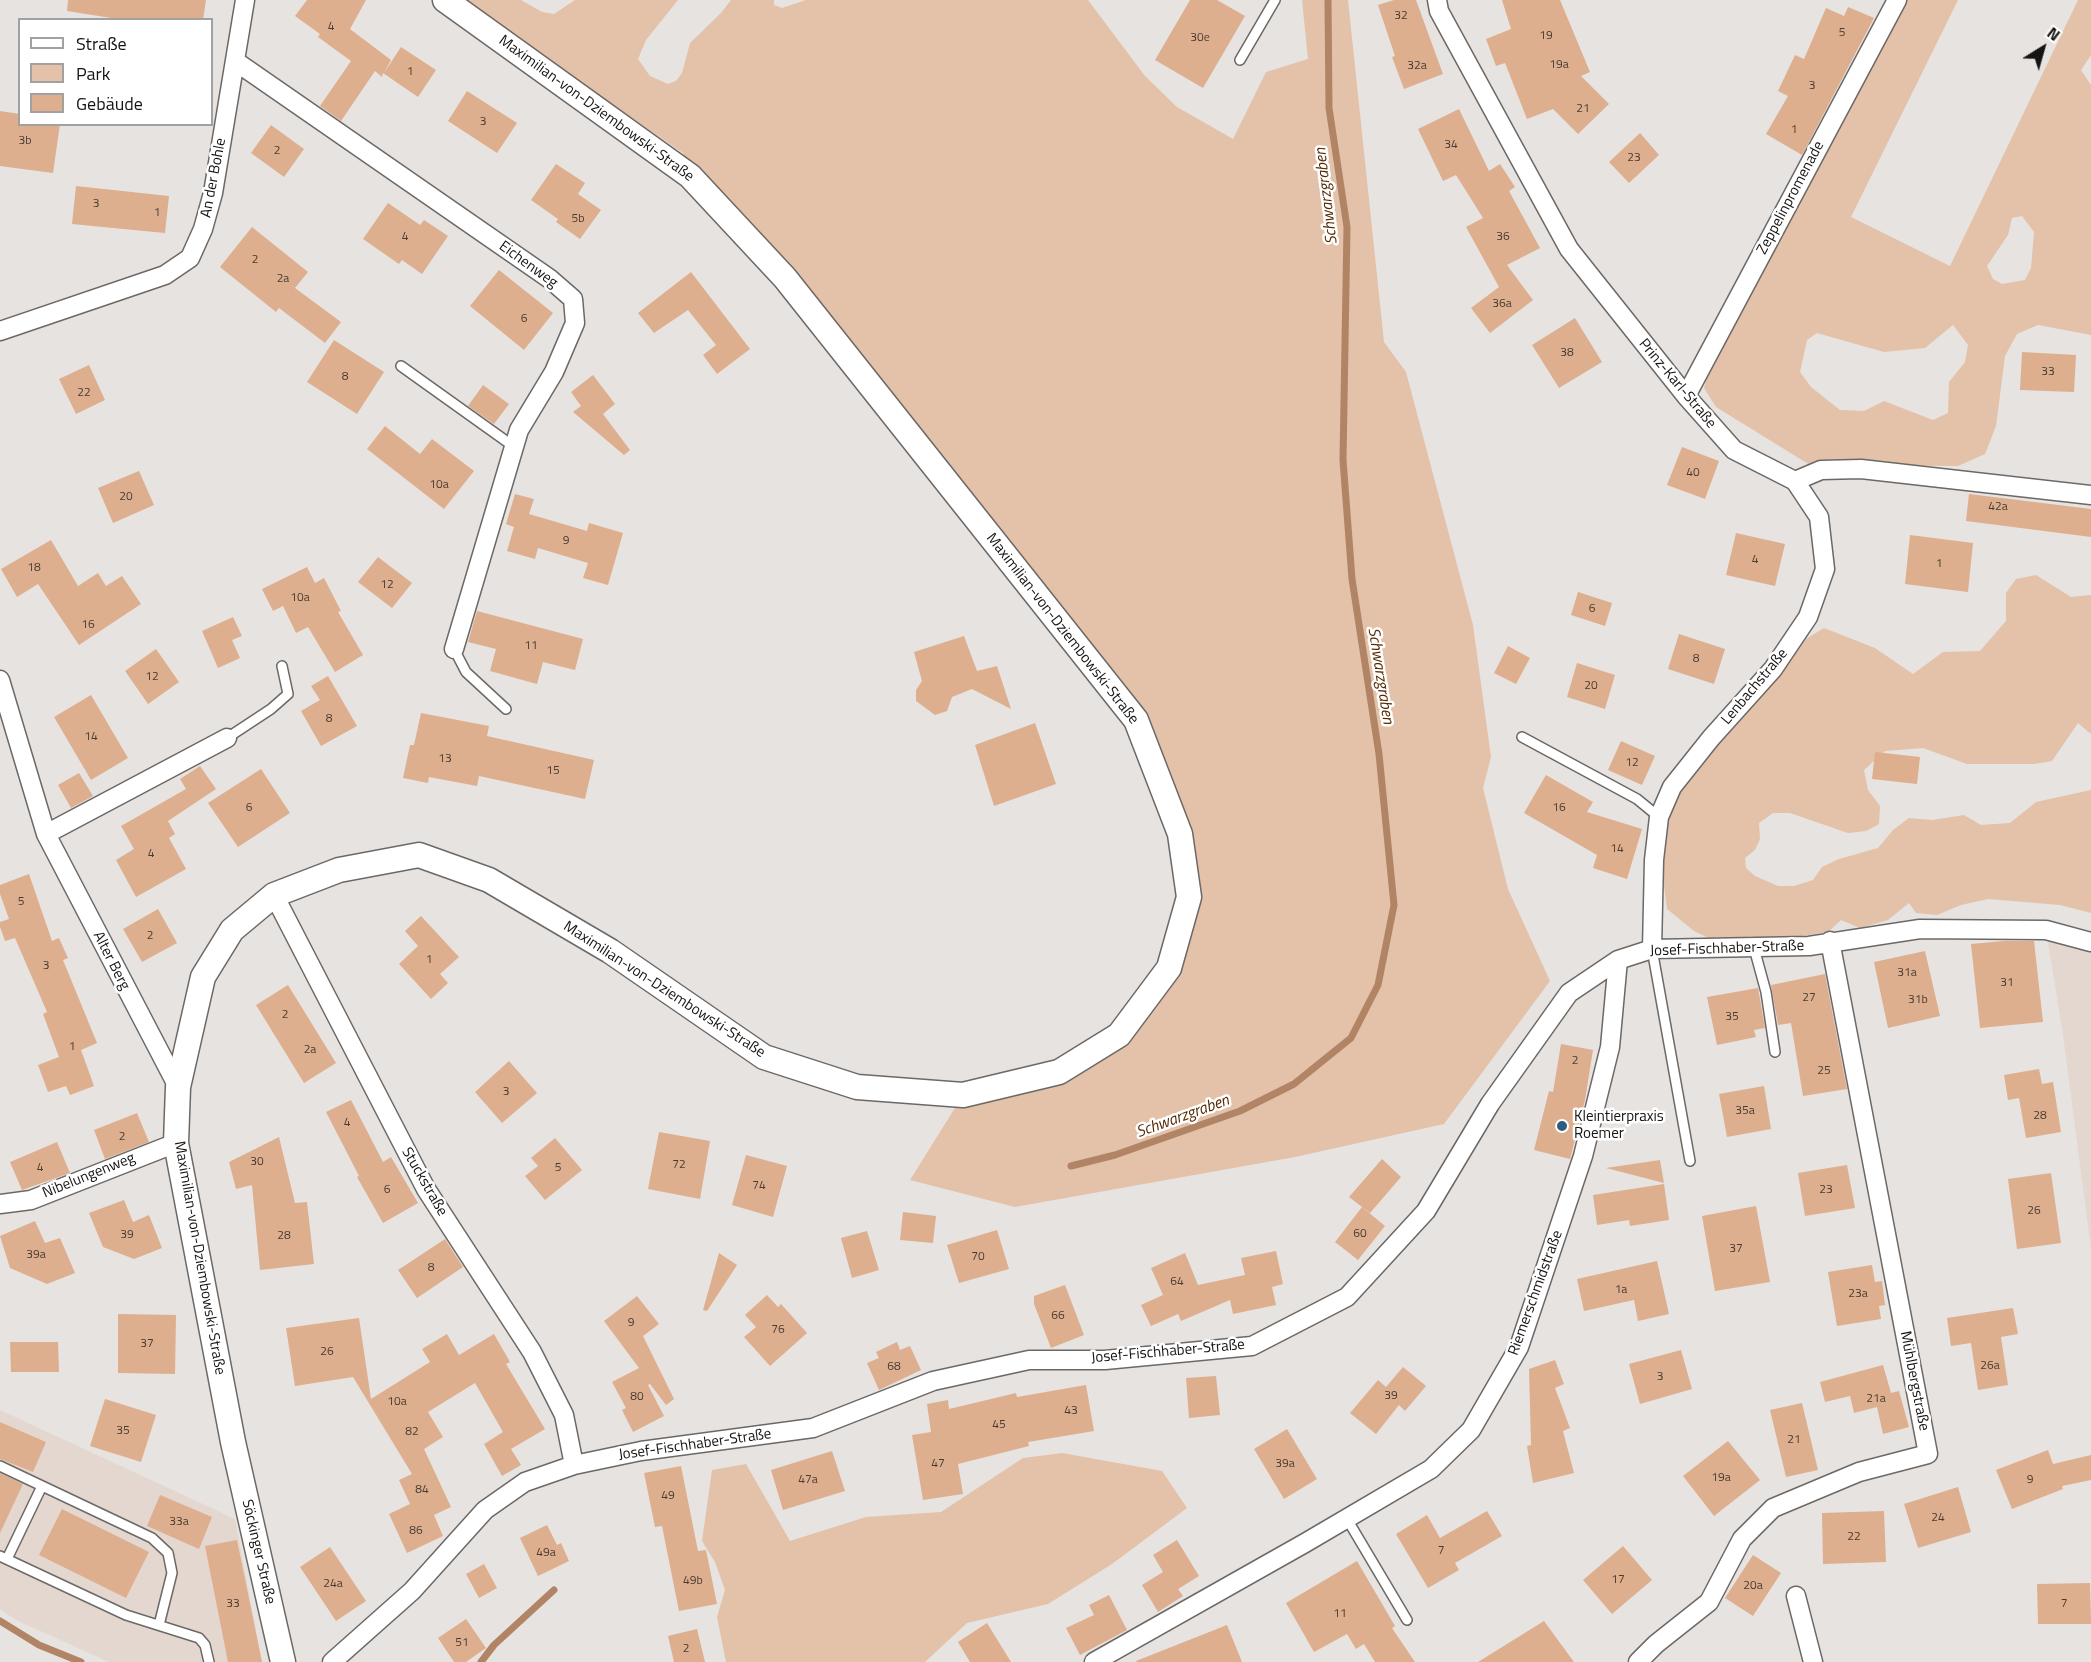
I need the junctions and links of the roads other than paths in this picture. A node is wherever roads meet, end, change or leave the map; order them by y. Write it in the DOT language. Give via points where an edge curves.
graph roads {
  1 [pos="245,0"];
  2 [pos="445,0"];
  3 [pos="1275,0"];
  4 [pos="1437,0"];
  5 [pos="1897,0"];
  6 [pos="1240,60"];
  7 [pos="235,61"];
  8 [pos="0,332"];
  9 [pos="401,366"];
  10 [pos="1686,396"];
  11 [pos="513,446"];
  12 [pos="1795,481"];
  13 [pos="2091,495"];
  14 [pos="454,649"];
  15 [pos="282,666"];
  16 [pos="0,680"];
  17 [pos="506,709"];
  18 [pos="1522,737"];
  19 [pos="228,738"];
  20 [pos="1659,817"];
  21 [pos="46,834"];
  22 [pos="274,895"];
  23 [pos="1830,941"];
  24 [pos="2091,942"];
  25 [pos="1754,948"];
  26 [pos="1652,949"];
  27 [pos="1618,960"];
  28 [pos="1775,1052"];
  29 [pos="178,1087"];
  30 [pos="176,1143"];
  31 [pos="1690,1161"];
  32 [pos="0,1204"];
  33 [pos="233,1442"];
  34 [pos="574,1465"];
  35 [pos="0,1466"];
  36 [pos="42,1486"];
  37 [pos="1347,1519"];
  38 [pos="4,1557"];
  39 [pos="1796,1596"];
  40 [pos="1407,1620"];
  41 [pos="159,1624"];
  42 [pos="209,1662"];
  43 [pos="282,1662"];
  44 [pos="332,1662"];
  45 [pos="1094,1662"];
  46 [pos="1638,1662"];
  47 [pos="1814,1662"];
  1 -- 7 [label="street, An der Bohle"];
  2 -- 22 [label="street, Maximilian-von-Dziembowski-Straße" via="690,176 785,278 1136,720 1180,834 1189,897 1169,968 1119,1035 1059,1072 963,1095 857,1087 764,1057 610,951 489,880 419,855 339,870"];
  3 -- 6 [label="lane"];
  4 -- 10 [label="street, Prinz-Karl-Straße" via="1569,249"];
  5 -- 10 [label="street, Zeppelinpromenade"];
  7 -- 8 [label="street, An der Bohle" via="213,193 190,258 165,275"];
  7 -- 11 [label="street, Eichenweg" via="550,279 573,299 575,323 554,372"];
  9 -- 11 [label="lane"];
  10 -- 12 [label="street, Prinz-Karl-Straße" via="1734,450"];
  11 -- 14 [label="street, Eichenweg"];
  12 -- 13 [label="street" via="1821,470 1861,469"];
  12 -- 20 [label="street, Lenbachstraße" via="1818,517 1825,569 1808,618 1773,669 1672,787"];
  14 -- 17 [label="lane" via="466,672"];
  15 -- 19 [label="lane" via="288,694"];
  16 -- 21 [label="street, Alter Berg"];
  18 -- 20 [label="lane" via="1637,799"];
  19 -- 21 [label="street"];
  20 -- 26 [label="street, Lenbachstraße"];
  21 -- 29 [label="street, Alter Berg"];
  22 -- 29 [label="street, Maximilian-von-Dziembowski-Straße" via="232,930 203,976"];
  22 -- 34 [label="street, Stuckstraße" via="426,1190 532,1352 564,1415"];
  23 -- 24 [label="street, Josef-Fischhaber-Straße" via="1920,929 2046,930"];
  23 -- 25 [label="street, Josef-Fischhaber-Straße" via="1809,946"];
  23 -- 46 [label="street, Mühlbergstraße" via="1928,1454 1859,1472 1773,1508 1742,1539 1709,1602"];
  25 -- 26 [label="street, Josef-Fischhaber-Straße"];
  25 -- 28 [label="lane" via="1766,992"];
  26 -- 27 [label="street, Josef-Fischhaber-Straße"];
  26 -- 31 [label="lane"];
  27 -- 34 [label="street, Josef-Fischhaber-Straße" via="1569,993 1490,1104 1426,1211 1347,1297 1252,1346 1105,1360 1029,1360 933,1381 813,1428 641,1451"];
  27 -- 37 [label="street, Riemerschmidstraße" via="1610,1047 1583,1156 1519,1347 1470,1430 1431,1469"];
  29 -- 30 [label="street, Maximilian-von-Dziembowski-Straße"];
  30 -- 32 [label="street, Nibelungenweg" via="31,1200"];
  30 -- 33 [label="street, Maximilian-von-Dziembowski-Straße"];
  33 -- 43 [label="street, Söckinger Straße"];
  34 -- 44 [label="street, Josef-Fischhaber-Straße" via="525,1482 485,1510 412,1592"];
  35 -- 36 [label="lane"];
  36 -- 38 [label="lane"];
  36 -- 41 [label="lane" via="152,1538 168,1553 172,1573"];
  37 -- 40 [label="lane"];
  37 -- 45 [label="street, Riemerschmidstraße"];
  38 -- 41 [label="lane" via="126,1615"];
  39 -- 47 [label="street"];
  41 -- 42 [label="lane" via="199,1638 206,1645"];
}
